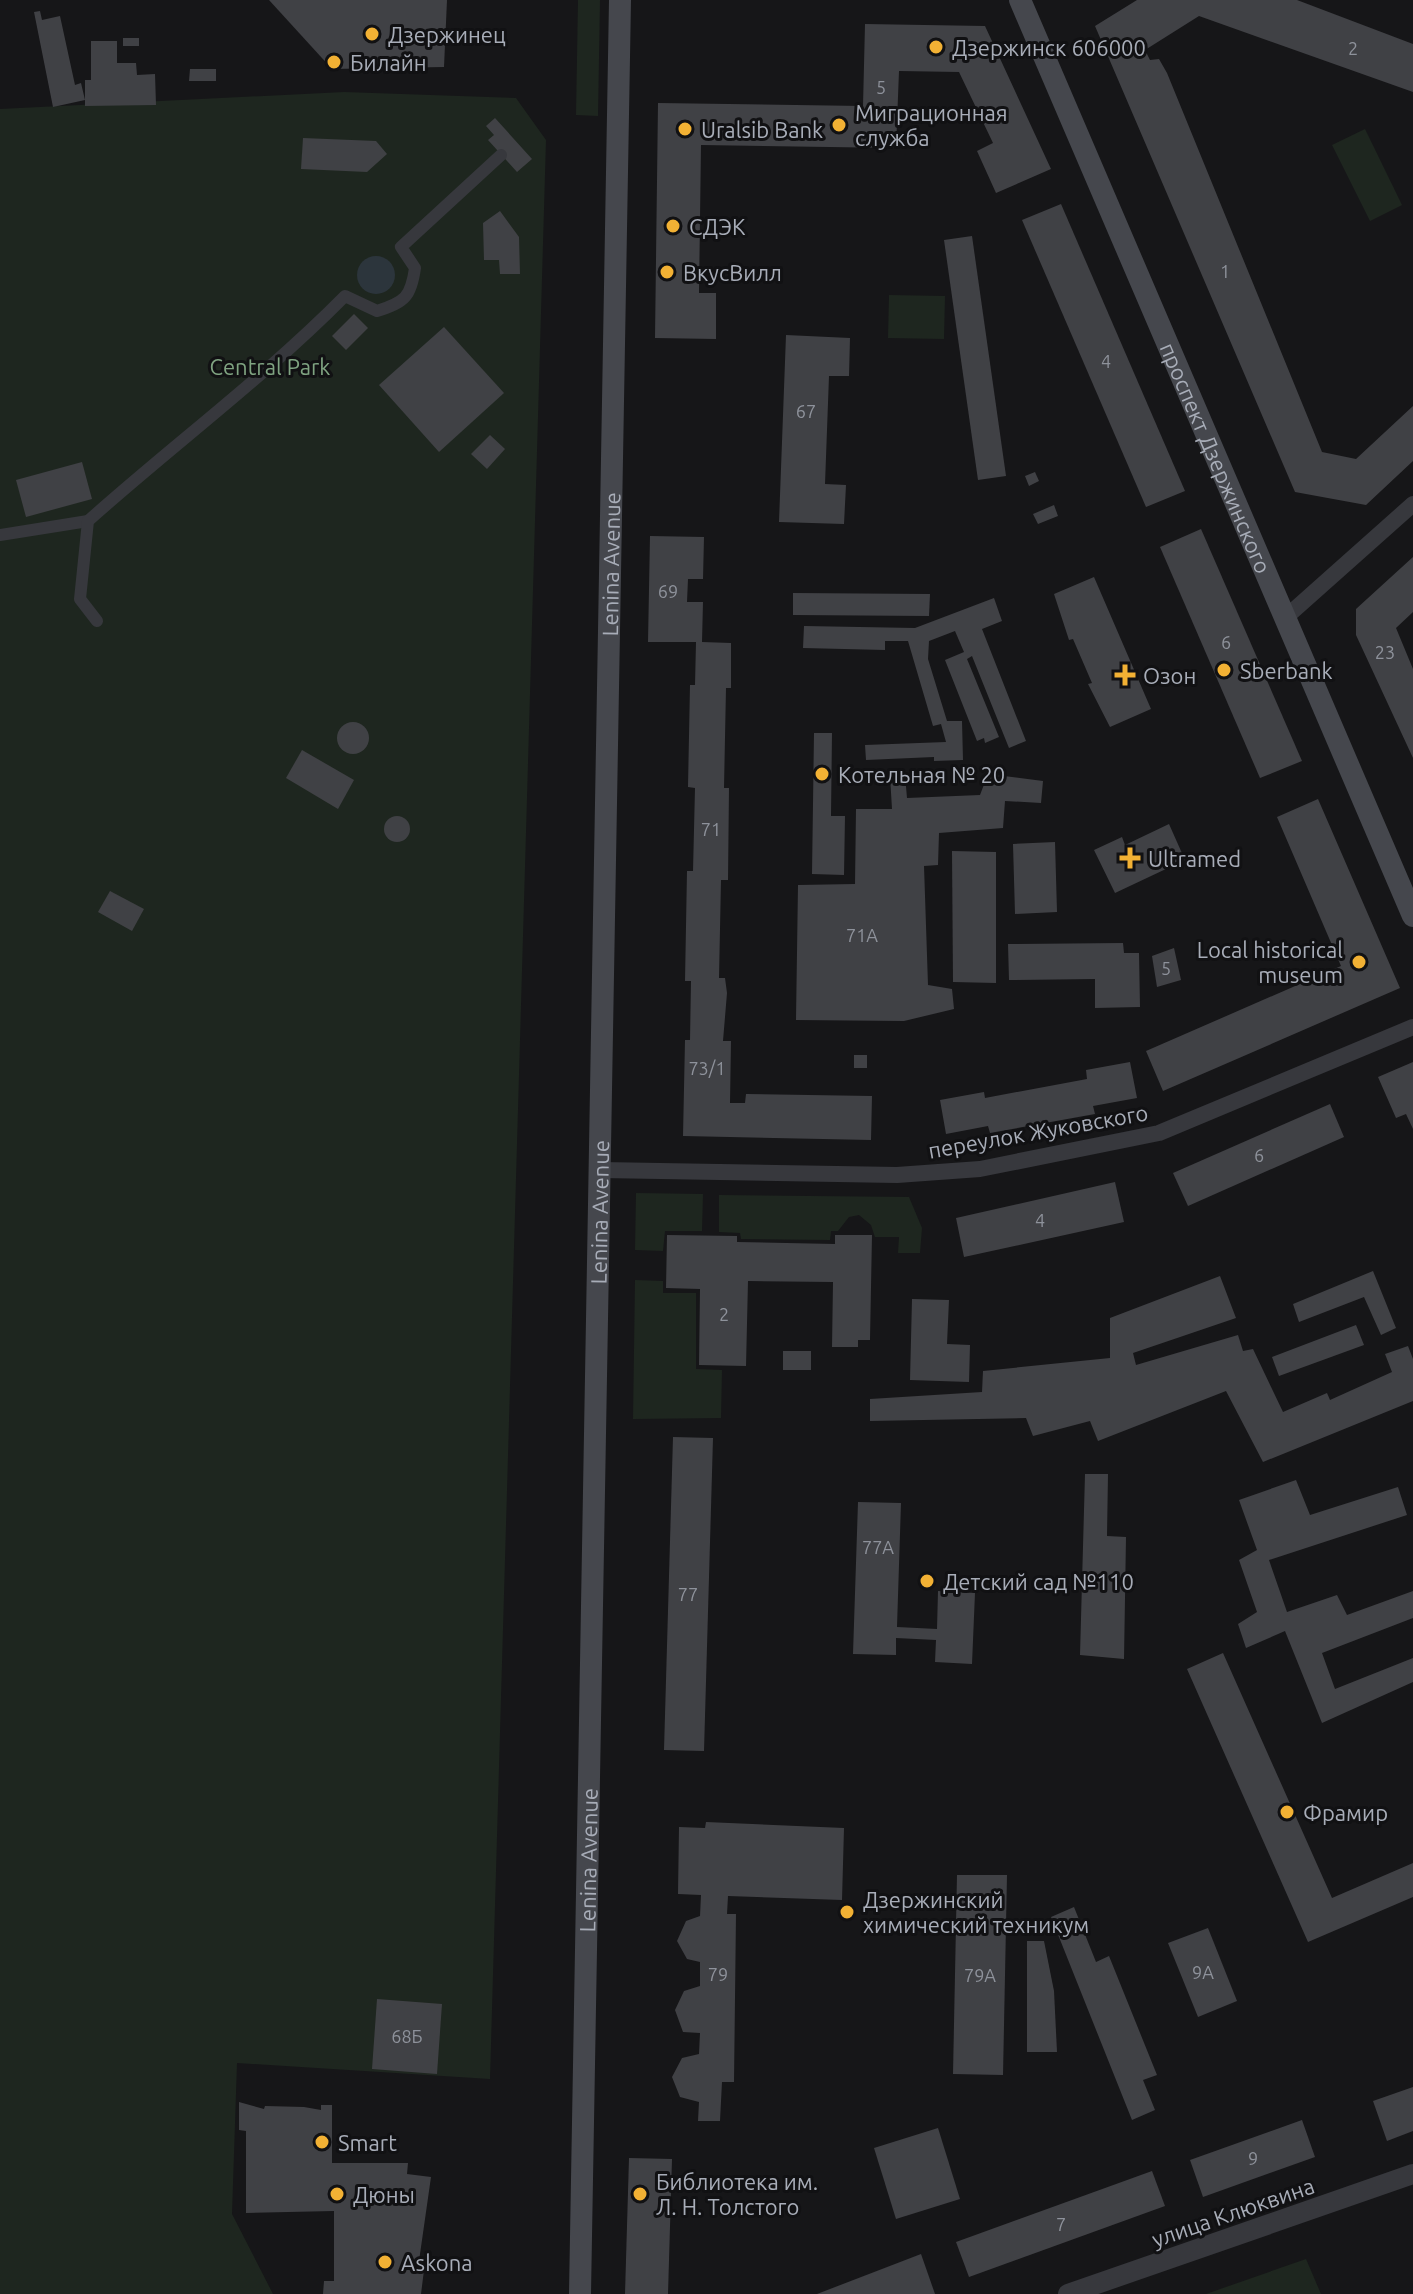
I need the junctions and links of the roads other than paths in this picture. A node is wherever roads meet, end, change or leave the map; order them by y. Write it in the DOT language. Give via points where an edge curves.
graph roads {
  1 [pos="620,0"];
  2 [pos="1020,0"];
  3 [pos="501,155"];
  4 [pos="1413,504"];
  5 [pos="88,521"];
  6 [pos="0,535"];
  7 [pos="1285,618"];
  8 [pos="97,621"];
  9 [pos="1413,916"];
  10 [pos="1413,1027"];
  11 [pos="601,1170"];
  12 [pos="1413,2174"];
  13 [pos="580,2294"];
  14 [pos="1068,2294"];
  1 -- 11 [label="main road, Lenina Avenue"];
  2 -- 7 [label="main road, проспект Дзержинского"];
  3 -- 5 [label="street" via="401,247 415,268 412,291 397,305 377,311 345,296"];
  4 -- 7 [label="street"];
  5 -- 6 [label="street"];
  5 -- 8 [label="street" via="80,599"];
  7 -- 9 [label="main road, проспект Дзержинского"];
  10 -- 11 [label="street, переулок Жуковского" via="1159,1133 980,1169 897,1175"];
  11 -- 13 [label="main road, Lenina Avenue"];
  12 -- 14 [label="street, улица Клюквина"];
}
